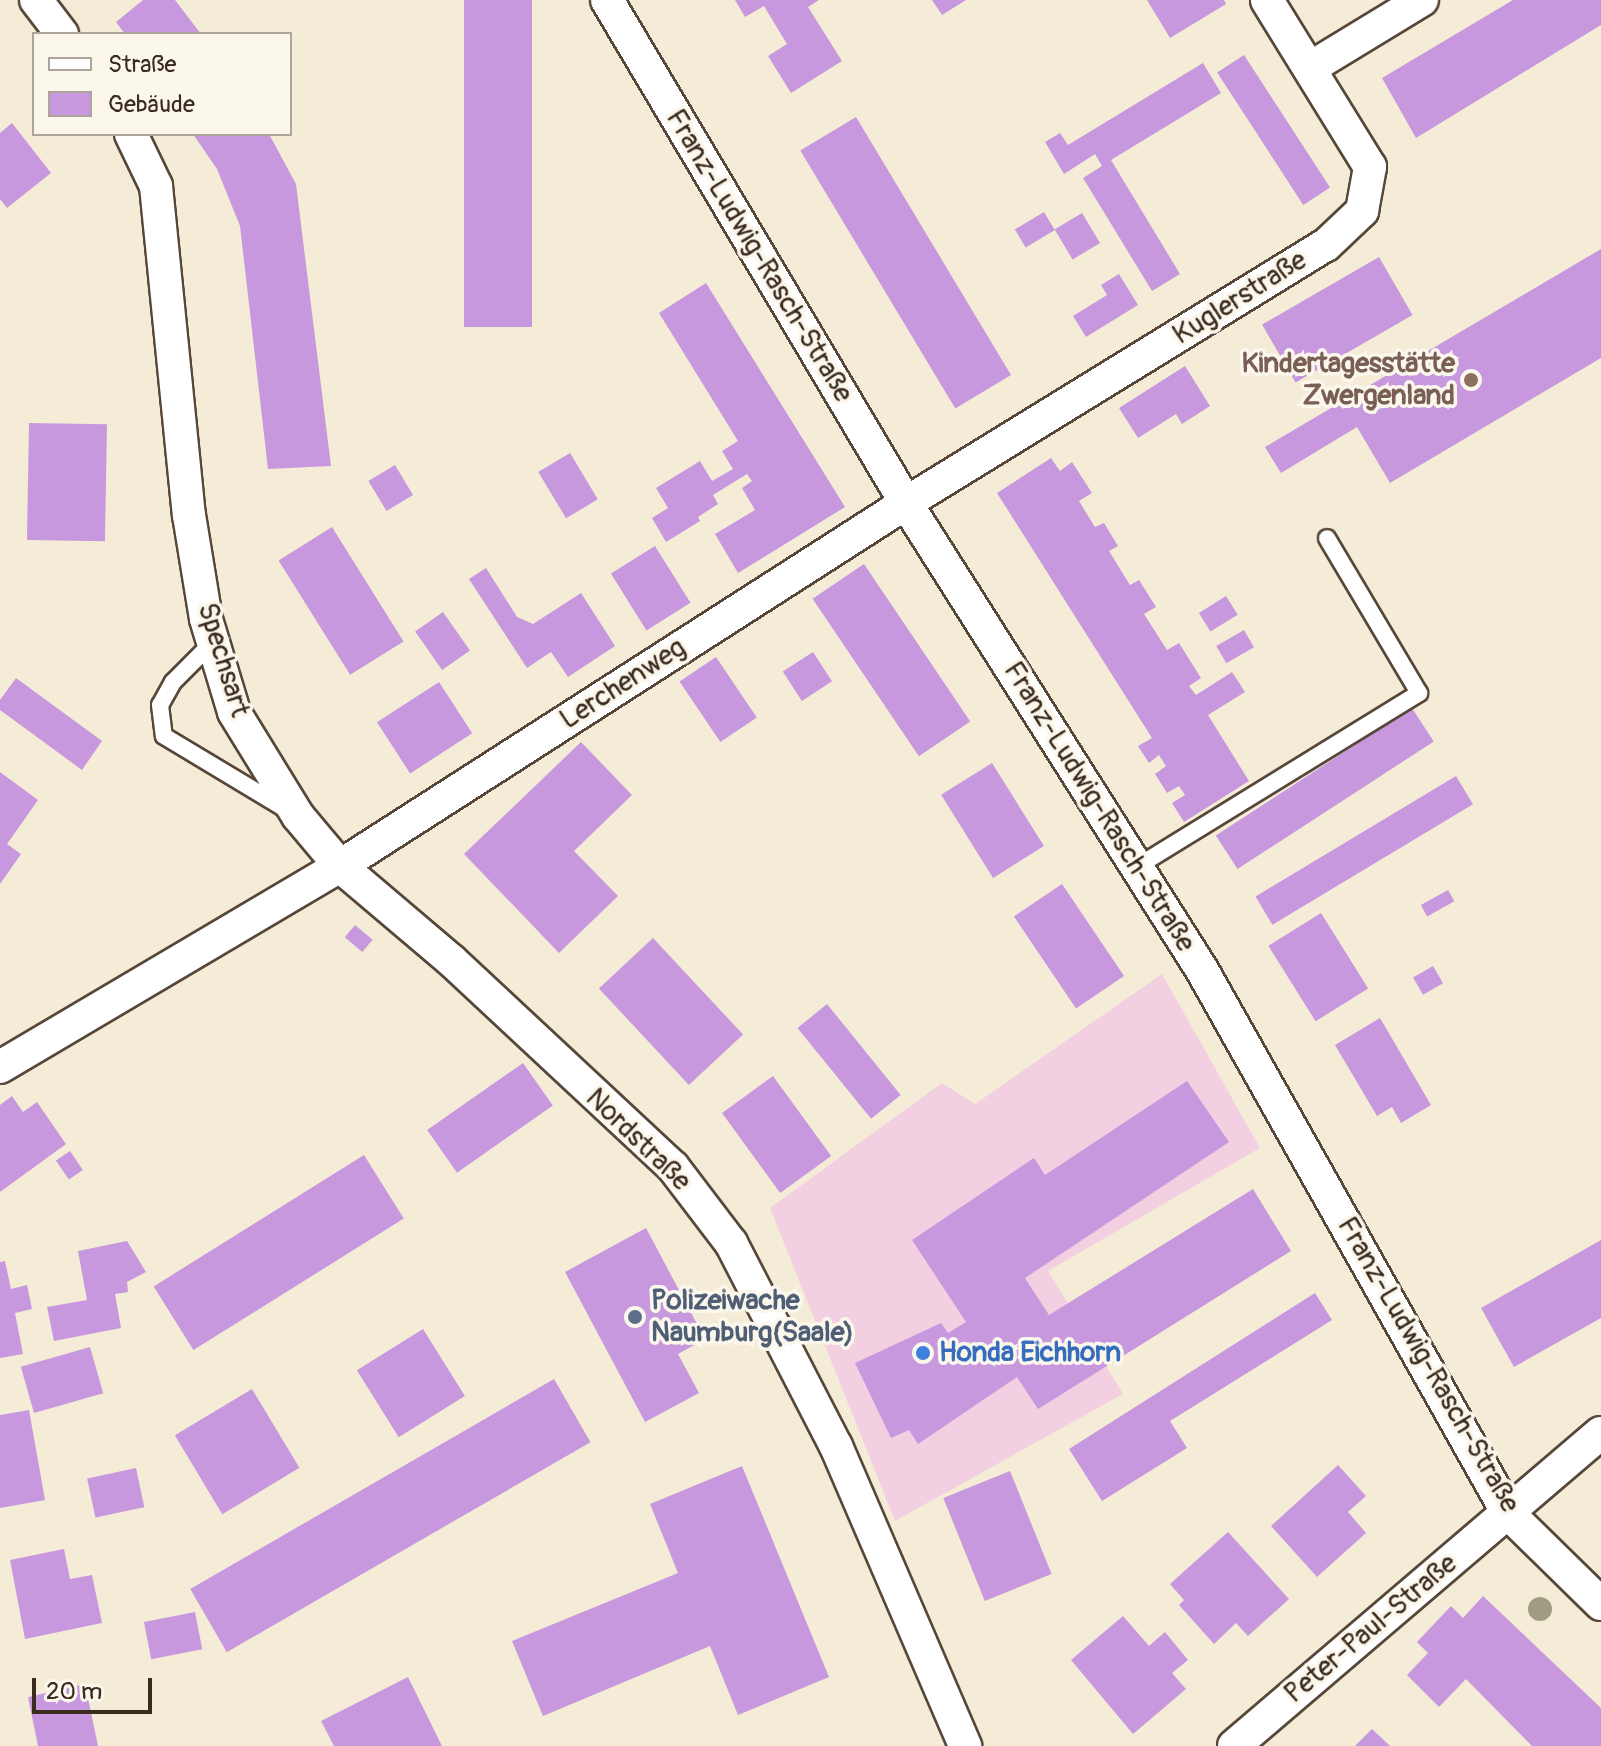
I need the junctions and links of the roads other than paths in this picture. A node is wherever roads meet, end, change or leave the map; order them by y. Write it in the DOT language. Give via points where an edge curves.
graph roads {
  1 [pos="36,0"];
  2 [pos="607,0"];
  3 [pos="1267,0"];
  4 [pos="1422,0"];
  5 [pos="60,32"];
  6 [pos="1310,68"];
  7 [pos="132,136"];
  8 [pos="906,503"];
  9 [pos="1327,538"];
  10 [pos="213,642"];
  11 [pos="298,816"];
  12 [pos="340,866"];
  13 [pos="1138,866"];
  14 [pos="0,1067"];
  15 [pos="1601,1433"];
  16 [pos="1508,1513"];
  17 [pos="1601,1604"];
  18 [pos="965,1746"];
  19 [pos="1234,1746"];
  1 -- 5 [label="street"];
  2 -- 8 [label="street, Franz-Ludwig-Rasch-Straße"];
  3 -- 6 [label="street, Kuglerstraße"];
  4 -- 6 [label="street"];
  6 -- 8 [label="street, Kuglerstraße" via="1370,167 1362,211 1326,245"];
  7 -- 10 [label="street, Spechsart" via="156,186 189,515"];
  8 -- 12 [label="street, Lerchenweg"];
  8 -- 13 [label="street, Franz-Ludwig-Rasch-Straße"];
  9 -- 13 [label="lane" via="1419,693"];
  10 -- 11 [label="street, Spechsart" via="234,712"];
  10 -- 11 [label="lane" via="173,682 160,705 164,736"];
  11 -- 12 [label="street, Spechsart"];
  12 -- 14 [label="street"];
  12 -- 18 [label="street, Nordstraße" via="452,961 673,1167 731,1243 836,1446"];
  13 -- 16 [label="street, Franz-Ludwig-Rasch-Straße" via="1304,1145"];
  15 -- 16 [label="street, Peter-Paul-Straße"];
  16 -- 17 [label="street, Franz-Ludwig-Rasch-Straße"];
  16 -- 19 [label="street, Peter-Paul-Straße"];
}
